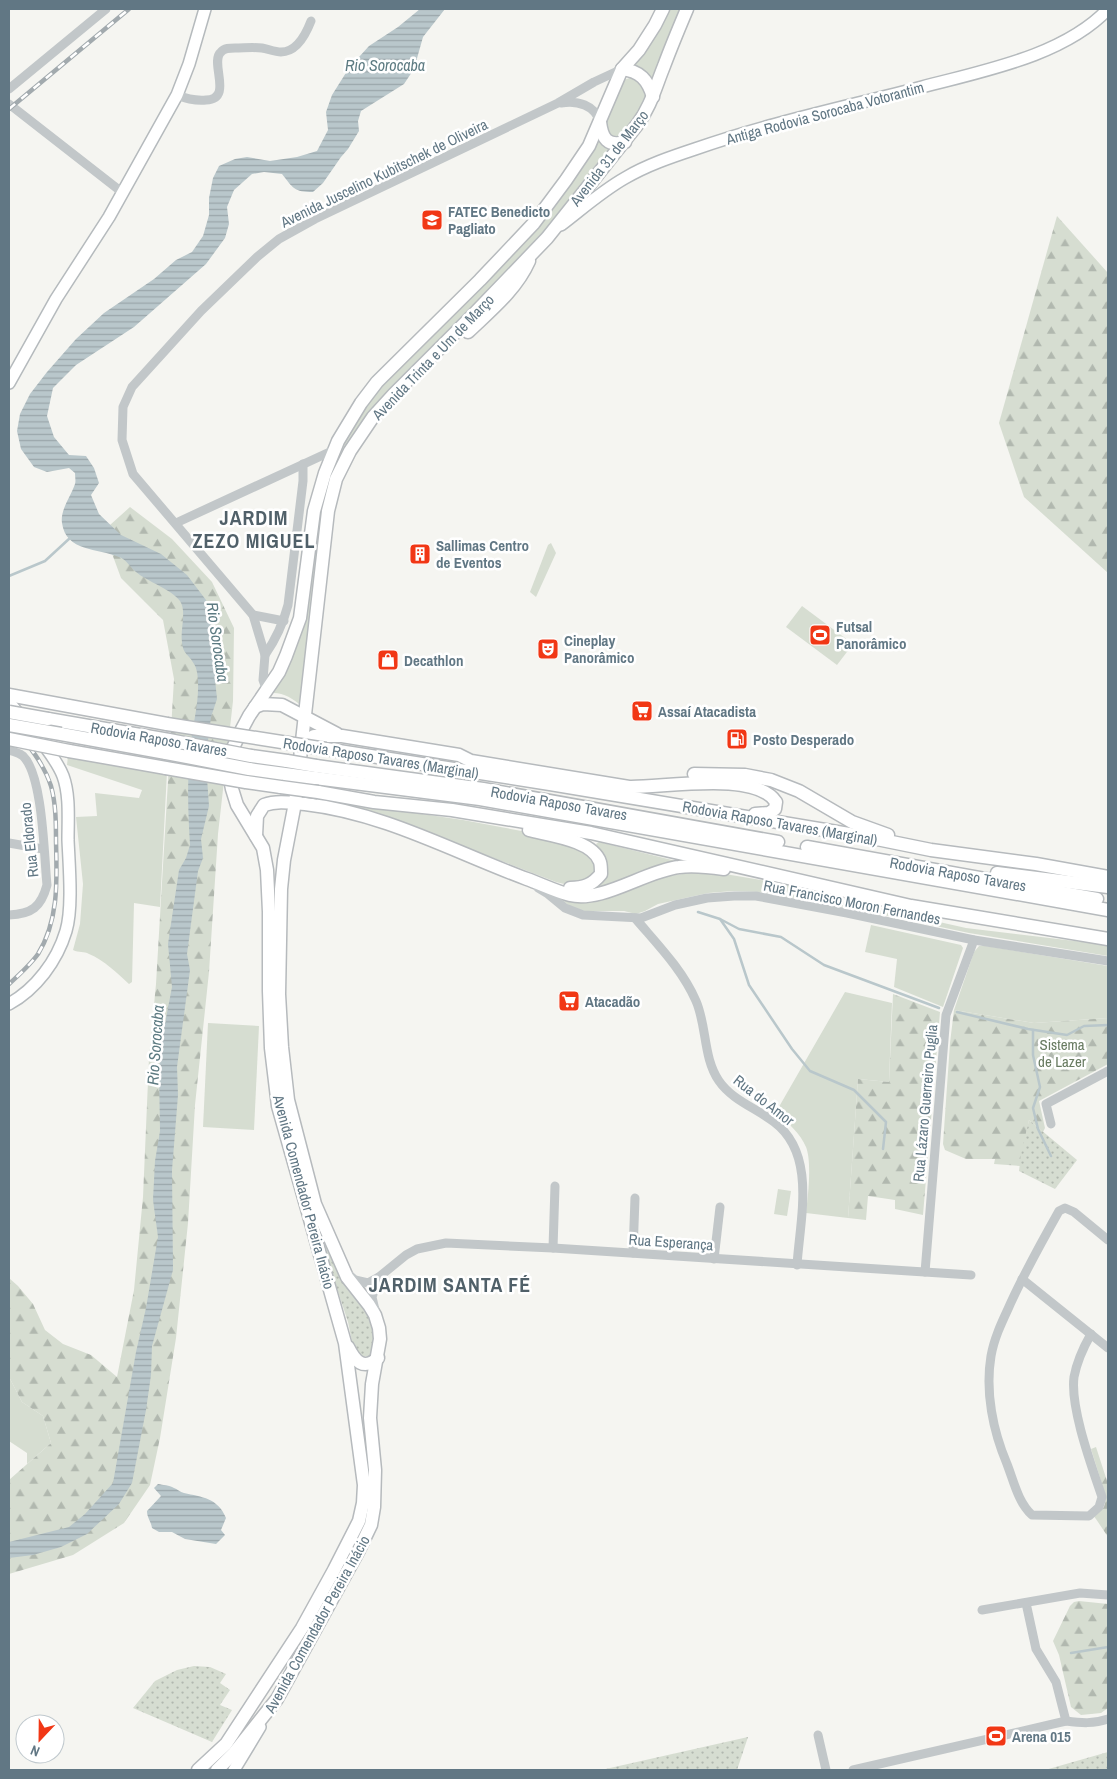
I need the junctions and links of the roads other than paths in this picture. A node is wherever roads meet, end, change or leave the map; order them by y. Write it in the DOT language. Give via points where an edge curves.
graph roads {
  1 [pos="106,9"];
  2 [pos="205,9"];
  3 [pos="663,9"];
  4 [pos="687,9"];
  5 [pos="1108,10"];
  6 [pos="311,21"];
  7 [pos="622,69"];
  8 [pos="9,89"];
  9 [pos="177,95"];
  10 [pos="653,97"];
  11 [pos="558,103"];
  12 [pos="9,104"];
  13 [pos="600,122"];
  14 [pos="625,142"];
  15 [pos="122,194"];
  16 [pos="550,234"];
  17 [pos="533,253"];
  18 [pos="520,267"];
  19 [pos="480,280"];
  20 [pos="9,383"];
  21 [pos="373,417"];
  22 [pos="334,450"];
  23 [pos="303,464"];
  24 [pos="176,523"];
  25 [pos="254,616"];
  26 [pos="284,621"];
  27 [pos="265,655"];
  28 [pos="310,674"];
  29 [pos="267,691"];
  30 [pos="9,695"];
  31 [pos="9,702"];
  32 [pos="255,707"];
  33 [pos="9,712"];
  34 [pos="305,718"];
  35 [pos="9,725"];
  36 [pos="324,728"];
  37 [pos="342,736"];
  38 [pos="9,739"];
  39 [pos="302,743"];
  40 [pos="9,750"];
  41 [pos="459,755"];
  42 [pos="316,772"];
  43 [pos="280,802"];
  44 [pos="653,802"];
  45 [pos="295,803"];
  46 [pos="319,806"];
  47 [pos="452,810"];
  48 [pos="290,830"];
  49 [pos="256,837"];
  50 [pos="9,843"];
  51 [pos="44,849"];
  52 [pos="931,850"];
  53 [pos="937,870"];
  54 [pos="520,876"];
  55 [pos="1108,876"];
  56 [pos="796,880"];
  57 [pos="1108,887"];
  58 [pos="1108,901"];
  59 [pos="1108,910"];
  60 [pos="9,915"];
  61 [pos="635,918"];
  62 [pos="1108,939"];
  63 [pos="974,940"];
  64 [pos="1108,961"];
  65 [pos="9,1004"];
  66 [pos="1108,1071"];
  67 [pos="1051,1124"];
  68 [pos="554,1186"];
  69 [pos="636,1198"];
  70 [pos="720,1207"];
  71 [pos="1108,1240"];
  72 [pos="553,1248"];
  73 [pos="633,1253"];
  74 [pos="714,1259"];
  75 [pos="341,1264"];
  76 [pos="797,1265"];
  77 [pos="925,1272"];
  78 [pos="971,1275"];
  79 [pos="379,1277"];
  80 [pos="1022,1279"];
  81 [pos="378,1322"];
  82 [pos="1091,1334"];
  83 [pos="346,1343"];
  84 [pos="1108,1348"];
  85 [pos="378,1358"];
  86 [pos="1108,1595"];
  87 [pos="1026,1603"];
  88 [pos="982,1610"];
  89 [pos="277,1699"];
  90 [pos="1108,1719"];
  91 [pos="1066,1721"];
  92 [pos="818,1735"];
  93 [pos="198,1770"];
  94 [pos="217,1770"];
  95 [pos="234,1770"];
  96 [pos="826,1770"];
  97 [pos="852,1770"];
  1 -- 8 [label="street"];
  2 -- 9 [label="main road"];
  3 -- 7 [label="highway, Avenida 31 de Março" via="639,50"];
  4 -- 10 [label="highway, Avenida 31 de Março"];
  5 -- 16 [label="main road, Antiga Rodovia Sorocaba Votorantim" via="1073,37 1036,54 977,73 731,136 646,167 624,178"];
  6 -- 9 [label="street" via="300,42 290,51 260,48 222,50 218,61 218,95 212,100 192,101"];
  7 -- 10 [label="highway" via="640,74"];
  7 -- 11 [label="street, Avenida Juscelino Kubitschek de Oliveira"];
  7 -- 13 [label="highway, Avenida 31 de Março"];
  9 -- 15 [label="main road"];
  10 -- 14 [label="highway, Avenida 31 de Março" via="646,113"];
  11 -- 13 [label="street, Avenida Juscelino Kubitschek de Oliveira" via="583,104 598,116"];
  11 -- 24 [label="street, Avenida Juscelino Kubitschek de Oliveira" via="315,218 279,239 202,311 132,387 123,407 122,440 133,474"];
  12 -- 15 [label="street"];
  13 -- 14 [label="highway" via="607,141"];
  13 -- 19 [label="highway, Avenida 31 de Março" via="589,146 550,202"];
  14 -- 16 [label="highway, Avenida 31 de Março"];
  15 -- 20 [label="main road" via="56,299"];
  16 -- 17 [label="highway, Avenida 31 de Março"];
  17 -- 18 [label="highway, Avenida 31 de Março"];
  17 -- 21 [label="highway" via="522,277 508,294 438,362"];
  18 -- 21 [label="highway, Avenida Trinta e Um de Março"];
  19 -- 22 [label="highway, Avenida Trinta e Um de Março" via="377,382"];
  21 -- 28 [label="highway, Avenida Trinta e Um de Março" via="336,479 328,511"];
  22 -- 23 [label="street"];
  22 -- 29 [label="highway, Avenida Comendador Pereira Inácio" via="314,511 300,618 286,656"];
  23 -- 24 [label="street"];
  23 -- 26 [label="street"];
  24 -- 25 [label="street, Avenida Juscelino Kubitschek de Oliveira"];
  25 -- 26 [label="street"];
  25 -- 27 [label="street"];
  26 -- 27 [label="street"];
  27 -- 29 [label="street" via="262,680"];
  28 -- 34 [label="highway, Avenida Comendador Pereira Inácio"];
  28 -- 36 [label="highway" via="314,684 315,712"];
  29 -- 32 [label="highway, Avenida Comendador Pereira Inácio"];
  30 -- 44 [label="highway, Rodovia Raposo Tavares (Marginal), bridge" via="167,724"];
  31 -- 65 [label="main road" via="63,774 68,797 69,872 66,931 58,949 40,980"];
  32 -- 34 [label="highway" via="272,703 282,705"];
  32 -- 49 [label="highway, Avenida Comendador Pereira Inácio" via="230,754 229,774 237,804"];
  33 -- 42 [label="highway, Rodovia Raposo Tavares, bridge" via="169,740"];
  34 -- 36 [label="highway"];
  34 -- 39 [label="highway, Avenida Comendador Pereira Inácio"];
  35 -- 42 [label="highway, Rodovia Raposo Tavares, bridge" via="166,753"];
  36 -- 37 [label="highway"];
  37 -- 39 [label="highway" via="314,736"];
  37 -- 41 [label="highway"];
  38 -- 47 [label="highway, bridge" via="246,782 374,802"];
  39 -- 45 [label="highway, Avenida Comendador Pereira Inácio"];
  40 -- 51 [label="street, Rua Eldorado" via="24,758 34,777"];
  41 -- 44 [label="highway" via="471,761 629,787 695,782 732,784 764,790 776,802 775,809 769,813 756,814"];
  41 -- 52 [label="highway" via="472,752 623,779 711,774 771,780 798,791 852,822"];
  42 -- 53 [label="highway, Rodovia Raposo Tavares" via="483,789"];
  42 -- 59 [label="highway, Rodovia Raposo Tavares"];
  43 -- 45 [label="highway"];
  43 -- 48 [label="highway" via="286,811"];
  43 -- 49 [label="highway" via="264,805 260,810"];
  44 -- 52 [label="highway, Rodovia Raposo Tavares (Marginal)"];
  45 -- 46 [label="highway"];
  45 -- 48 [label="highway, Avenida Comendador Pereira Inácio"];
  46 -- 48 [label="highway" via="301,813"];
  46 -- 54 [label="highway" via="398,827"];
  47 -- 54 [label="highway" via="580,843 600,862 601,874 594,883 582,888 567,888"];
  47 -- 56 [label="highway" via="590,832"];
  48 -- 75 [label="highway, Avenida Comendador Pereira Inácio" via="281,889 279,994 288,1100 315,1204"];
  49 -- 83 [label="highway, Avenida Comendador Pereira Inácio" via="263,848 267,870 271,1048 278,1106"];
  50 -- 51 [label="street"];
  51 -- 60 [label="street, Rua Eldorado" via="47,884 39,906"];
  52 -- 55 [label="highway, Rodovia Raposo Tavares (Marginal)"];
  53 -- 57 [label="highway" via="993,873"];
  53 -- 58 [label="highway, Rodovia Raposo Tavares"];
  54 -- 56 [label="highway" via="572,895 590,896 679,867 713,868"];
  54 -- 61 [label="street, Rua Francisco Moron Fernandes" via="573,912"];
  56 -- 62 [label="highway" via="911,906"];
  61 -- 63 [label="street, Rua Francisco Moron Fernandes" via="646,918 675,905 708,898 756,896"];
  61 -- 76 [label="street, Rua do Amor" via="682,975 697,1002 712,1066 719,1081 790,1137 797,1153 803,1189"];
  63 -- 64 [label="street, Rua Francisco Moron Fernandes"];
  63 -- 77 [label="street, Rua Lázaro Guerreiro Puglia" via="946,1014"];
  66 -- 67 [label="street" via="1046,1104"];
  68 -- 72 [label="street"];
  69 -- 73 [label="street"];
  70 -- 74 [label="street"];
  71 -- 80 [label="street" via="1065,1208 1059,1211"];
  72 -- 73 [label="street, Rua Esperança"];
  72 -- 79 [label="street, Rua Esperança" via="446,1242 416,1249"];
  73 -- 74 [label="street, Rua Esperança"];
  74 -- 76 [label="street, Rua Esperança"];
  75 -- 79 [label="street" via="355,1280 368,1283"];
  75 -- 81 [label="highway, Avenida Comendador Pereira Inácio"];
  76 -- 77 [label="street, Rua Esperança"];
  77 -- 78 [label="street, Rua Esperança"];
  79 -- 81 [label="street" via="372,1297"];
  80 -- 82 [label="street"];
  80 -- 82 [label="street" via="998,1332 991,1356 989,1381 1000,1447 1024,1507 1032,1515 1089,1516 1099,1507 1102,1497 1076,1409 1074,1379 1080,1354"];
  81 -- 85 [label="highway, Avenida Comendador Pereira Inácio"];
  82 -- 84 [label="street"];
  83 -- 85 [label="highway" via="354,1360 359,1363 369,1363"];
  83 -- 93 [label="highway, Avenida Comendador Pereira Inácio" via="364,1485 359,1521 302,1628 226,1744"];
  85 -- 89 [label="highway, Avenida Comendador Pereira Inácio" via="372,1384 370,1418 374,1470 371,1524"];
  86 -- 87 [label="street" via="1080,1593"];
  87 -- 88 [label="street"];
  87 -- 91 [label="street" via="1036,1649 1056,1682"];
  89 -- 94 [label="highway"];
  89 -- 95 [label="main road, Avenida Comendador Pereira Inácio"];
  90 -- 91 [label="street" via="1096,1723"];
  91 -- 97 [label="street"];
  92 -- 96 [label="street"];
}
